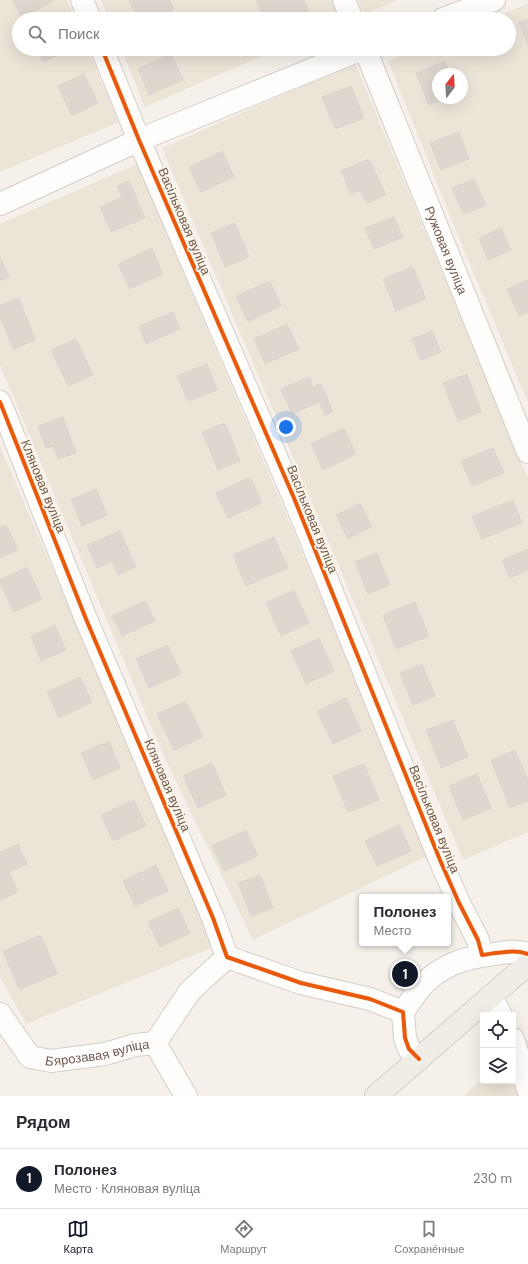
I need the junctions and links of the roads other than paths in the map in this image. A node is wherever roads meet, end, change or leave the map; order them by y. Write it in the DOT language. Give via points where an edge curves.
graph roads {
  1 [pos="82,0"];
  2 [pos="344,0"];
  3 [pos="494,0"];
  4 [pos="87,12"];
  5 [pos="349,12"];
  6 [pos="462,12"];
  7 [pos="105,56"];
  8 [pos="346,56"];
  9 [pos="366,56"];
  10 [pos="139,140"];
  11 [pos="0,204"];
  12 [pos="0,402"];
  13 [pos="528,452"];
  14 [pos="528,954"];
  15 [pos="482,955"];
  16 [pos="227,957"];
  17 [pos="528,964"];
  18 [pos="496,1006"];
  19 [pos="403,1012"];
  20 [pos="0,1014"];
  21 [pos="155,1043"];
  22 [pos="516,1048"];
  23 [pos="419,1059"];
  24 [pos="528,1089"];
  25 [pos="186,1096"];
  26 [pos="376,1096"];
  1 -- 4 [label="street"];
  2 -- 5 [label="street"];
  3 -- 6 [label="street"];
  7 -- 10 [label="street, Васільковая вуліца"];
  8 -- 10 [label="street"];
  9 -- 13 [label="street, Ружовая вуліца"];
  10 -- 11 [label="street"];
  10 -- 15 [label="street, Васільковая вуліца" via="294,498 440,860 478,940"];
  12 -- 16 [label="street, Кляновая вуліца" via="86,619 213,918"];
  14 -- 15 [label="street" via="511,951"];
  15 -- 19 [label="street" via="460,960 439,970 421,987"];
  16 -- 19 [label="street" via="301,983 370,999"];
  16 -- 21 [label="street" via="190,991"];
  17 -- 18 [label="main road"];
  18 -- 23 [label="main road"];
  19 -- 23 [label="street" via="405,1038 409,1049"];
  20 -- 21 [label="street, Бярозавая вуліца" via="30,1057 51,1061 105,1054 135,1045"];
  21 -- 25 [label="street, Бярозавая вуліца"];
  22 -- 24 [label="street"];
  23 -- 26 [label="main road"];
}
